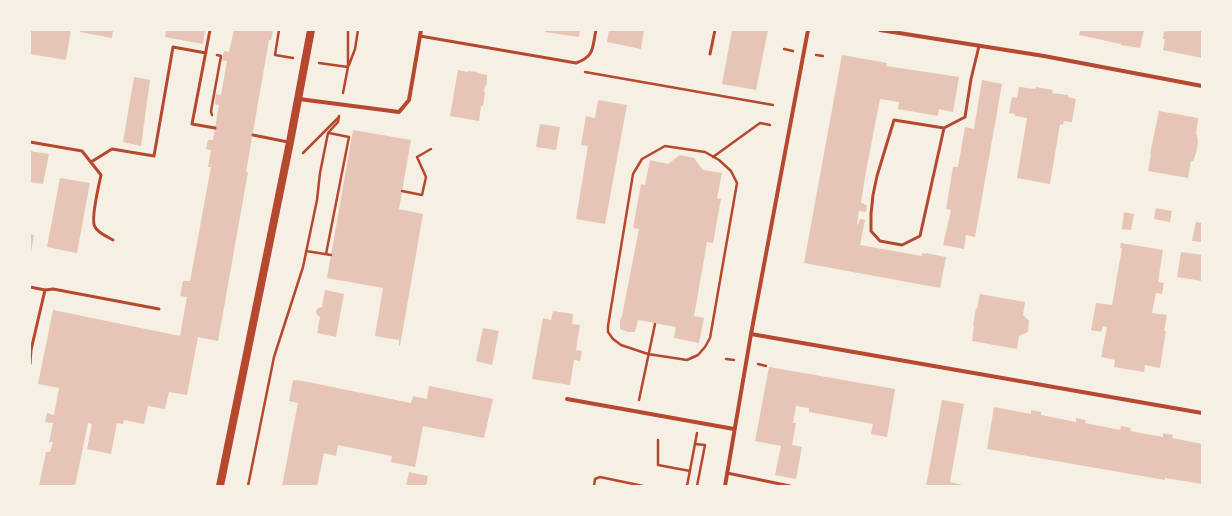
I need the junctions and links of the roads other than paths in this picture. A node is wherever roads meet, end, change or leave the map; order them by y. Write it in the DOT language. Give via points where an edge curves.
graph roads {
  1 [pos="210,30"];
  2 [pos="311,30"];
  3 [pos="421,30"];
  4 [pos="596,30"];
  5 [pos="715,30"];
  6 [pos="808,30"];
  7 [pos="880,30"];
  8 [pos="420,36"];
  9 [pos="979,46"];
  10 [pos="206,53"];
  11 [pos="710,54"];
  12 [pos="1202,86"];
  13 [pos="299,99"];
  14 [pos="215,128"];
  15 [pos="944,128"];
  16 [pos="253,135"];
  17 [pos="30,142"];
  18 [pos="290,142"];
  19 [pos="91,162"];
  20 [pos="113,240"];
  21 [pos="30,287"];
  22 [pos="45,290"];
  23 [pos="159,309"];
  24 [pos="751,334"];
  25 [pos="30,364"];
  26 [pos="567,399"];
  27 [pos="1202,413"];
  28 [pos="734,429"];
  29 [pos="727,474"];
  30 [pos="220,486"];
  31 [pos="725,486"];
  32 [pos="790,486"];
  1 -- 10 [label="lane"];
  2 -- 13 [label="main road"];
  3 -- 8 [label="street"];
  4 -- 8 [label="lane" via="592,52 586,59 576,63"];
  5 -- 11 [label="lane"];
  6 -- 24 [label="street"];
  7 -- 9 [label="street"];
  8 -- 13 [label="street" via="409,100 399,112"];
  9 -- 12 [label="street"];
  9 -- 15 [label="lane" via="965,117"];
  10 -- 14 [label="lane" via="192,124"];
  10 -- 19 [label="lane" via="173,47 154,156 112,149"];
  13 -- 18 [label="main road"];
  15 -- 15 [label="lane" via="894,120 873,195 871,231 880,240 902,245 920,236"];
  16 -- 18 [label="lane"];
  17 -- 19 [label="lane" via="82,151"];
  18 -- 30 [label="main road"];
  19 -- 20 [label="lane" via="100,175 93,217 94,227"];
  21 -- 22 [label="lane"];
  22 -- 23 [label="lane" via="53,289"];
  22 -- 25 [label="lane"];
  24 -- 27 [label="street"];
  24 -- 28 [label="street"];
  26 -- 28 [label="street"];
  28 -- 29 [label="street"];
  29 -- 31 [label="street"];
  29 -- 32 [label="lane"];
}
